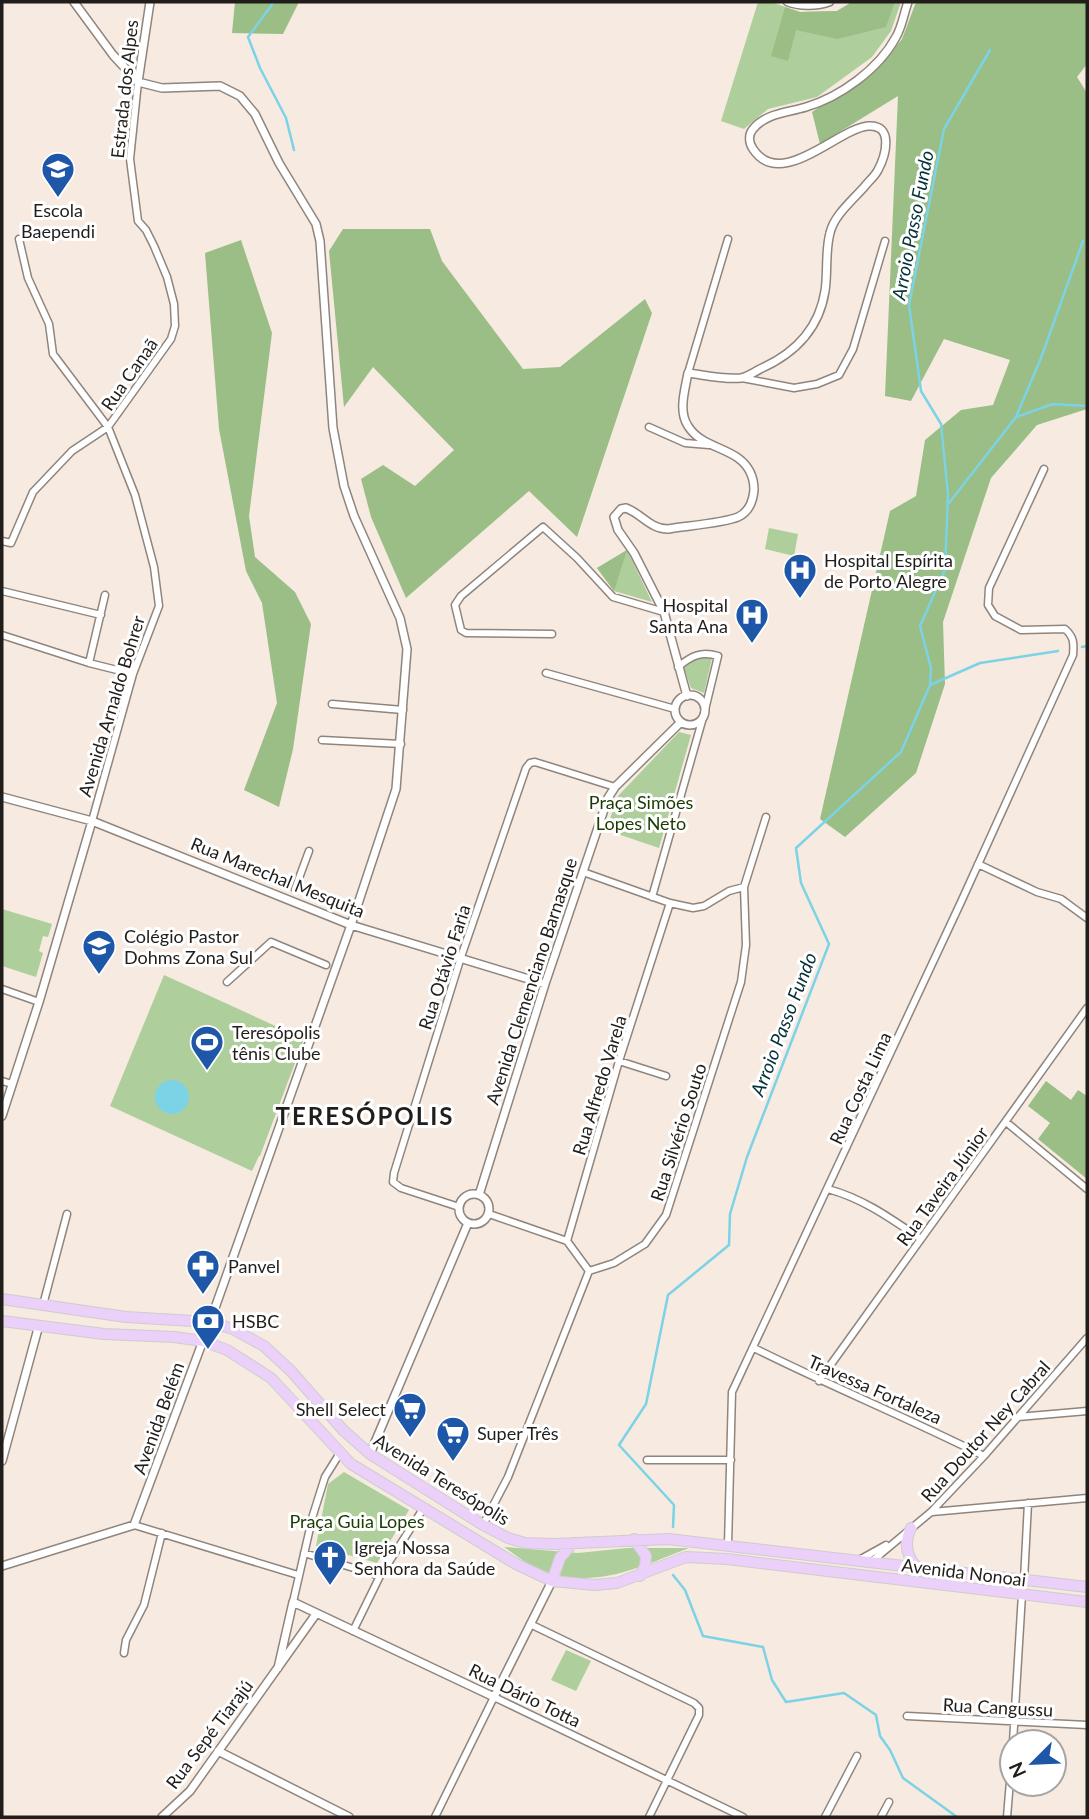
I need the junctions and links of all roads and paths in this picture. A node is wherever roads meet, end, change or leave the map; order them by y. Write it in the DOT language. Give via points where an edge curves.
graph roads {
  1 [pos="74,2"];
  2 [pos="150,2"];
  3 [pos="787,2"];
  4 [pos="830,2"];
  5 [pos="908,2"];
  6 [pos="138,82"];
  7 [pos="138,222"];
  8 [pos="19,239"];
  9 [pos="728,239"];
  10 [pos="885,241"];
  11 [pos="688,373"];
  12 [pos="742,378"];
  13 [pos="108,427"];
  14 [pos="649,427"];
  15 [pos="709,445"];
  16 [pos="1044,469"];
  17 [pos="2,541"];
  18 [pos="2,591"];
  19 [pos="105,595"];
  20 [pos="664,612"];
  21 [pos="101,615"];
  22 [pos="552,634"];
  23 [pos="2,635"];
  24 [pos="89,663"];
  25 [pos="678,667"];
  26 [pos="546,673"];
  27 [pos="133,674"];
  28 [pos="687,696"];
  29 [pos="332,704"];
  30 [pos="675,709"];
  31 [pos="403,710"];
  32 [pos="704,714"];
  33 [pos="681,722"];
  34 [pos="322,740"];
  35 [pos="401,744"];
  36 [pos="615,787"];
  37 [pos="2,797"];
  38 [pos="766,817"];
  39 [pos="92,821"];
  40 [pos="309,851"];
  41 [pos="978,864"];
  42 [pos="583,872"];
  43 [pos="744,887"];
  44 [pos="295,889"];
  45 [pos="652,897"];
  46 [pos="670,903"];
  47 [pos="1087,918"];
  48 [pos="351,925"];
  49 [pos="461,957"];
  50 [pos="326,965"];
  51 [pos="227,982"];
  52 [pos="545,984"];
  53 [pos="2,989"];
  54 [pos="40,1002"];
  55 [pos="1087,1008"];
  56 [pos="619,1061"];
  57 [pos="666,1076"];
  58 [pos="2,1081"];
  59 [pos="12,1084"];
  60 [pos="2,1116"];
  61 [pos="1006,1122"];
  62 [pos="828,1189"];
  63 [pos="1087,1189"];
  64 [pos="479,1195"];
  65 [pos="459,1207"];
  66 [pos="67,1214"];
  67 [pos="489,1214"];
  68 [pos="468,1223"];
  69 [pos="921,1239"];
  70 [pos="567,1241"];
  71 [pos="589,1271"];
  72 [pos="2,1299"];
  73 [pos="43,1305"];
  74 [pos="2,1321"];
  75 [pos="210,1322"];
  76 [pos="39,1325"];
  77 [pos="1087,1338"];
  78 [pos="203,1341"];
  79 [pos="754,1348"];
  80 [pos="820,1381"];
  81 [pos="1087,1411"];
  82 [pos="1018,1417"];
  83 [pos="340,1453"];
  84 [pos="370,1454"];
  85 [pos="984,1456"];
  86 [pos="2,1461"];
  87 [pos="647,1461"];
  88 [pos="731,1461"];
  89 [pos="1087,1498"];
  90 [pos="1028,1503"];
  91 [pos="423,1508"];
  92 [pos="931,1512"];
  93 [pos="134,1525"];
  94 [pos="483,1525"];
  95 [pos="911,1528"];
  96 [pos="162,1533"];
  97 [pos="899,1537"];
  98 [pos="634,1539"];
  99 [pos="573,1543"];
  100 [pos="728,1545"];
  101 [pos="304,1553"];
  102 [pos="858,1561"];
  103 [pos="871,1562"];
  104 [pos="2,1566"];
  105 [pos="917,1567"];
  106 [pos="838,1572"];
  107 [pos="298,1575"];
  108 [pos="380,1576"];
  109 [pos="640,1576"];
  110 [pos="1024,1580"];
  111 [pos="552,1581"];
  112 [pos="1087,1587"];
  113 [pos="1022,1594"];
  114 [pos="293,1602"];
  115 [pos="1087,1602"];
  116 [pos="316,1614"];
  117 [pos="530,1624"];
  118 [pos="353,1631"];
  119 [pos="124,1653"];
  120 [pos="278,1668"];
  121 [pos="494,1696"];
  122 [pos="907,1716"];
  123 [pos="1015,1722"];
  124 [pos="1087,1725"];
  125 [pos="1014,1728"];
  126 [pos="218,1751"];
  127 [pos="857,1756"];
  128 [pos="666,1781"];
  129 [pos="1009,1798"];
  130 [pos="889,1802"];
  131 [pos="162,1817"];
  132 [pos="349,1817"];
  133 [pos="435,1817"];
  134 [pos="649,1817"];
  135 [pos="743,1817"];
  136 [pos="825,1817"];
  137 [pos="881,1817"];
  138 [pos="1007,1817"];
  1 -- 6 [label="street"];
  2 -- 6 [label="street, Estrada dos Alpes"];
  3 -- 4 [label="street"];
  5 -- 12 [label="street" via="897,37 852,83 814,105 772,115 752,130 752,149 763,158 786,163 865,126 885,132 886,141 877,172 830,232 821,308 801,343"];
  6 -- 7 [label="street, Estrada dos Alpes" via="130,159"];
  6 -- 31 [label="street, Avenida Belém" via="162,88 220,86 240,96 255,114 316,224 334,428 344,486 400,618 407,649"];
  7 -- 13 [label="street, Rua Canaã" via="167,277 175,326 171,339"];
  8 -- 13 [label="street, Avenida Arnaldo Bohrer" via="29,278 49,324 53,354"];
  9 -- 11 [label="street"];
  10 -- 12 [label="street" via="853,349 839,375 794,388"];
  11 -- 12 [label="street"];
  11 -- 15 [label="street" via="682,410 686,424"];
  13 -- 17 [label="street, Rua Canaã" via="72,452 33,492 11,543"];
  13 -- 27 [label="street, Avenida Arnaldo Bohrer" via="151,551 159,606"];
  14 -- 15 [label="street" via="685,443"];
  15 -- 20 [label="street" via="729,452 749,469 753,498 745,512 668,529 651,525 626,508 614,517"];
  16 -- 41 [label="street, Rua Costa Lima" via="989,588 988,605 995,616 1021,630 1065,629 1074,642 1073,654"];
  18 -- 21 [label="street"];
  19 -- 21 [label="street"];
  20 -- 22 [label="street" via="613,597 544,527 455,605 461,630 466,633"];
  20 -- 25 [label="street"];
  21 -- 24 [label="street"];
  23 -- 24 [label="street"];
  24 -- 27 [label="street"];
  25 -- 28 [label="street"];
  25 -- 32 [label="street" via="697,654 718,656"];
  26 -- 30 [label="street"];
  27 -- 39 [label="street, Avenida Arnaldo Bohrer"];
  28 -- 30 [label="street"];
  28 -- 32 [label="street" via="701,700"];
  29 -- 31 [label="street"];
  30 -- 33 [label="street"];
  31 -- 35 [label="street, Avenida Belém"];
  32 -- 33 [label="street" via="695,725"];
  32 -- 45 [label="street"];
  33 -- 36 [label="street, Avenida Clemenciano Barnasque"];
  34 -- 35 [label="street"];
  35 -- 48 [label="street, Avenida Belém" via="396,789"];
  36 -- 42 [label="street, Avenida Clemenciano Barnasque"];
  36 -- 49 [label="street, Rua Otávio Faria" via="536,761 530,763"];
  37 -- 39 [label="street, Rua Marechal Mesquita"];
  38 -- 43 [label="street, Rua Silvério Souto"];
  39 -- 48 [label="street, Rua Marechal Mesquita"];
  39 -- 54 [label="street, Avenida Arnaldo Bohrer"];
  40 -- 44 [label="street"];
  41 -- 47 [label="street" via="1061,900"];
  41 -- 62 [label="street, Rua Costa Lima"];
  42 -- 45 [label="street"];
  42 -- 52 [label="street, Avenida Clemenciano Barnasque"];
  43 -- 46 [label="street" via="704,906"];
  43 -- 71 [label="street, Rua Silvério Souto" via="746,945 741,982 666,1215 645,1244 614,1263"];
  45 -- 46 [label="street"];
  46 -- 56 [label="street, Rua Alfredo Varela"];
  48 -- 49 [label="street, Rua Marechal Mesquita"];
  48 -- 75 [label="street, Avenida Belém"];
  49 -- 52 [label="street, Rua Marechal Mesquita"];
  49 -- 65 [label="street, Rua Otávio Faria" via="393,1182"];
  50 -- 51 [label="street" via="271,943"];
  52 -- 64 [label="street, Avenida Clemenciano Barnasque"];
  53 -- 54 [label="street"];
  54 -- 59 [label="street, Avenida Arnaldo Bohrer"];
  55 -- 61 [label="street, Rua Taveira Júnior"];
  56 -- 57 [label="street"];
  56 -- 70 [label="street, Rua Alfredo Varela"];
  58 -- 59 [label="street"];
  59 -- 60 [label="street, Avenida Arnaldo Bohrer"];
  61 -- 63 [label="street"];
  61 -- 69 [label="street, Rua Taveira Júnior"];
  62 -- 69 [label="street" via="871,1205"];
  62 -- 79 [label="street, Rua Costa Lima"];
  64 -- 65 [label="street" via="463,1199"];
  64 -- 67 [label="street" via="486,1199"];
  65 -- 68 [label="street"];
  66 -- 73 [label="street"];
  67 -- 68 [label="street" via="480,1223"];
  67 -- 70 [label="street"];
  68 -- 84 [label="street"];
  69 -- 80 [label="street, Rua Taveira Júnior"];
  70 -- 71 [label="street"];
  71 -- 94 [label="street" via="508,1478"];
  72 -- 73 [label="main road, Avenida Teresópolis"];
  73 -- 75 [label="main road, Avenida Teresópolis" via="126,1317"];
  74 -- 76 [label="main road, Avenida Teresópolis"];
  75 -- 78 [label="street, Avenida Belém"];
  75 -- 84 [label="main road, Avenida Teresópolis" via="264,1346"];
  76 -- 78 [label="main road, Avenida Teresópolis"];
  76 -- 86 [label="street"];
  77 -- 82 [label="street, Rua Doutor Ney Cabral"];
  78 -- 83 [label="main road, Avenida Teresópolis" via="271,1378"];
  78 -- 93 [label="street, Avenida Belém"];
  79 -- 80 [label="street, Travessa Fortaleza"];
  79 -- 88 [label="street, Rua Costa Lima" via="732,1392"];
  80 -- 85 [label="street, Travessa Fortaleza"];
  81 -- 82 [label="street"];
  82 -- 85 [label="street, Rua Doutor Ney Cabral"];
  83 -- 91 [label="main road, Avenida Teresópolis"];
  83 -- 101 [label="street" via="325,1477"];
  84 -- 94 [label="main road, Avenida Teresópolis"];
  85 -- 92 [label="street, Rua Doutor Ney Cabral"];
  87 -- 88 [label="street"];
  88 -- 100 [label="street, Rua Costa Lima"];
  89 -- 90 [label="street"];
  90 -- 92 [label="street"];
  90 -- 110 [label="street"];
  91 -- 108 [label="street"];
  91 -- 111 [label="main road, Avenida Teresópolis"];
  92 -- 95 [label="street, Rua Doutor Ney Cabral"];
  93 -- 96 [label="street"];
  93 -- 104 [label="street"];
  94 -- 99 [label="main road, Avenida Teresópolis" via="524,1543"];
  95 -- 97 [label="street, Rua Doutor Ney Cabral"];
  95 -- 105 [label="main road" via="906,1546"];
  96 -- 107 [label="street"];
  96 -- 119 [label="street" via="144,1605"];
  97 -- 102 [label="street, Rua Doutor Ney Cabral"];
  97 -- 103 [label="street, Rua Doutor Ney Cabral"];
  98 -- 99 [label="main road, Avenida Teresópolis"];
  98 -- 100 [label="main road, Avenida Teresópolis"];
  98 -- 109 [label="main road" via="646,1556"];
  99 -- 111 [label="main road" via="560,1558"];
  100 -- 102 [label="main road, Avenida Teresópolis"];
  101 -- 107 [label="street, Rua Sepé Tiarajú"];
  101 -- 108 [label="street"];
  102 -- 103 [label="main road, Avenida Teresópolis"];
  103 -- 105 [label="main road, Avenida Nonoai"];
  103 -- 106 [label="main road"];
  105 -- 110 [label="main road, Avenida Nonoai"];
  106 -- 109 [label="main road, Avenida Teresópolis" via="686,1557"];
  106 -- 113 [label="main road, Avenida Nonoai"];
  107 -- 114 [label="street, Rua Sepé Tiarajú"];
  108 -- 118 [label="street"];
  109 -- 111 [label="main road, Avenida Teresópolis" via="595,1585"];
  110 -- 112 [label="main road, Avenida Nonoai"];
  111 -- 117 [label="street"];
  113 -- 115 [label="main road, Avenida Nonoai"];
  113 -- 123 [label="street"];
  114 -- 116 [label="street, Rua Dário Totta"];
  114 -- 120 [label="street, Rua Sepé Tiarajú"];
  116 -- 118 [label="street, Rua Dário Totta"];
  116 -- 120 [label="street, Rua Sepé Tiarajú"];
  117 -- 121 [label="street"];
  117 -- 128 [label="street" via="699,1708"];
  118 -- 121 [label="street, Rua Dário Totta"];
  120 -- 126 [label="street, Rua Sepé Tiarajú"];
  121 -- 128 [label="street, Rua Dário Totta"];
  121 -- 133 [label="street"];
  122 -- 123 [label="street, Rua Cangussu"];
  123 -- 124 [label="street, Rua Cangussu"];
  123 -- 125 [label="street"];
  126 -- 131 [label="street, Rua Sepé Tiarajú" via="190,1791"];
  126 -- 132 [label="street"];
  127 -- 136 [label="street"];
  128 -- 134 [label="street"];
  128 -- 135 [label="street, Rua Dário Totta"];
  129 -- 138 [label="street"];
  130 -- 137 [label="street"];
}
